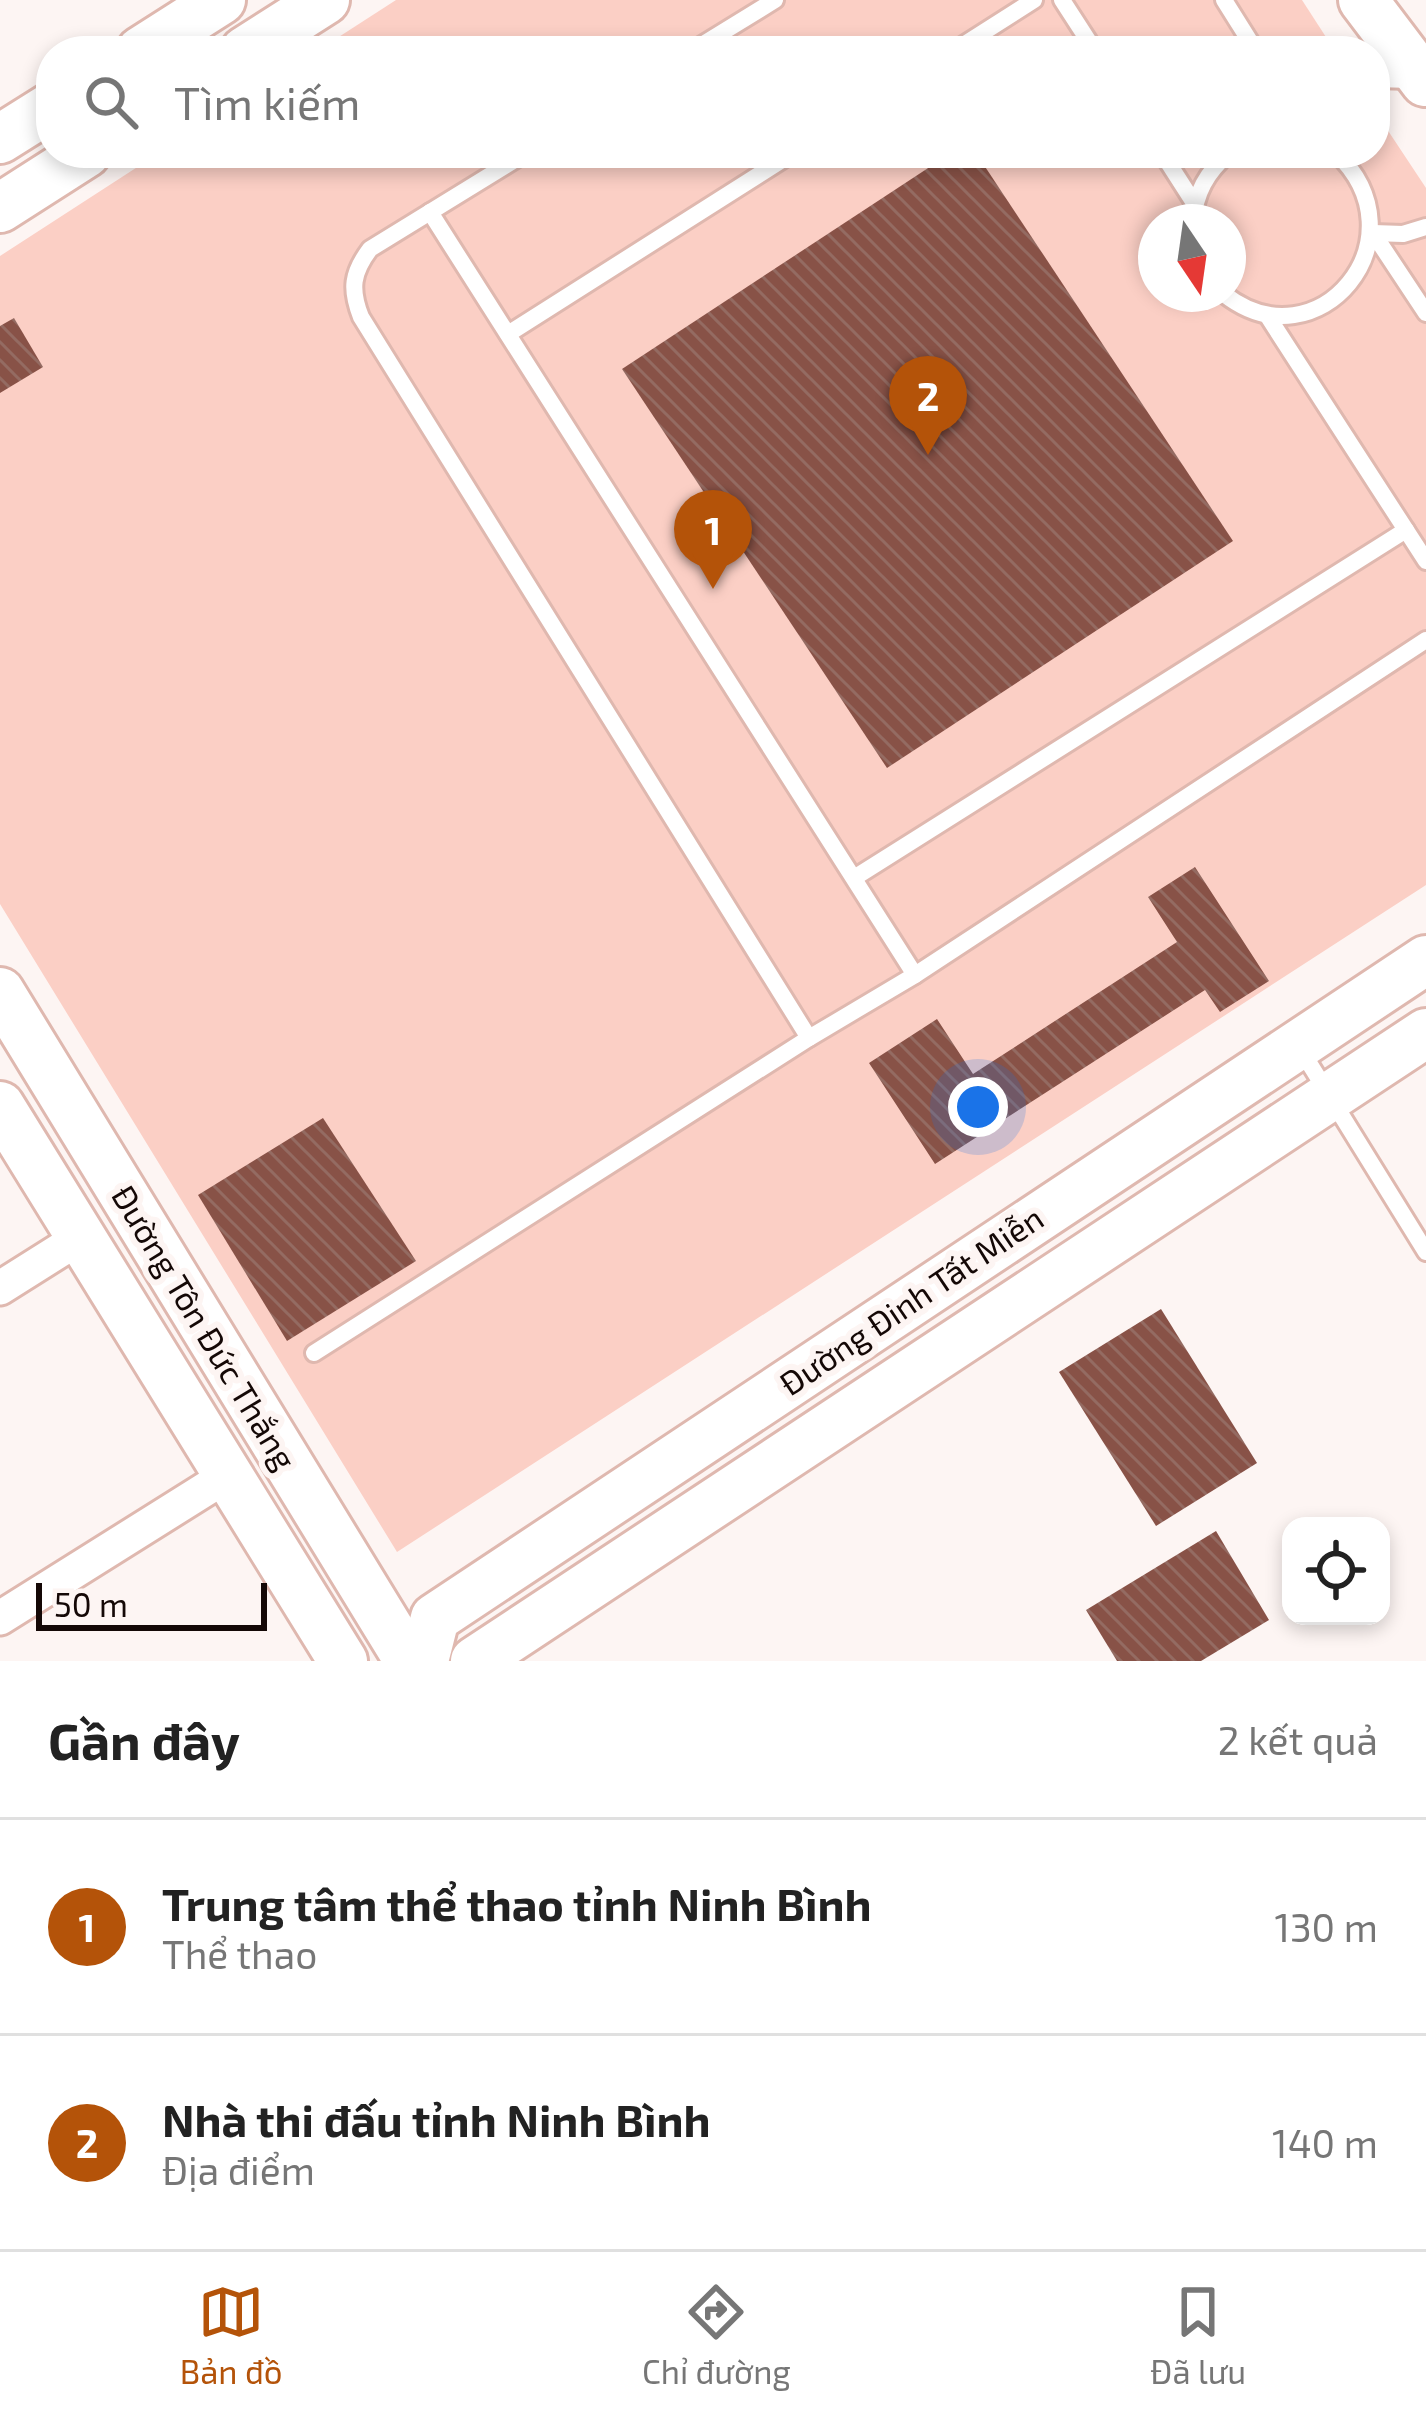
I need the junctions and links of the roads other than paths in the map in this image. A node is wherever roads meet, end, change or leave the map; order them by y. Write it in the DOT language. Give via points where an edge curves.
graph roads {
  1 [pos="325,0"];
  2 [pos="775,0"];
  3 [pos="1034,0"];
  4 [pos="1062,0"];
  5 [pos="1224,0"];
  6 [pos="1363,0"];
  7 [pos="216,2"];
  8 [pos="163,36"];
  9 [pos="235,36"];
  10 [pos="268,36"];
  11 [pos="716,36"];
  12 [pos="978,36"];
  13 [pos="1085,36"];
  14 [pos="1247,36"];
  15 [pos="1390,80"];
  16 [pos="1425,82"];
  17 [pos="1426,101"];
  18 [pos="36,117"];
  19 [pos="0,140"];
  20 [pos="63,168"];
  21 [pos="502,168"];
  22 [pos="769,168"];
  23 [pos="1170,168"];
  24 [pos="1214,168"];
  25 [pos="1351,168"];
  26 [pos="1188,204"];
  27 [pos="1196,204"];
  28 [pos="0,208"];
  29 [pos="430,212"];
  30 [pos="1426,227"];
  31 [pos="1372,232"];
  32 [pos="1246,308"];
  33 [pos="1426,313"];
  34 [pos="1267,315"];
  35 [pos="508,334"];
  36 [pos="1406,530"];
  37 [pos="1426,561"];
  38 [pos="1426,640"];
  39 [pos="854,878"];
  40 [pos="1426,960"];
  41 [pos="915,975"];
  42 [pos="0,992"];
  43 [pos="1426,1033"];
  44 [pos="809,1038"];
  45 [pos="1298,1044"];
  46 [pos="1332,1096"];
  47 [pos="0,1106"];
  48 [pos="81,1237"];
  49 [pos="1426,1252"];
  50 [pos="0,1288"];
  51 [pos="314,1353"];
  52 [pos="702,1438"];
  53 [pos="228,1475"];
  54 [pos="734,1490"];
  55 [pos="0,1618"];
  56 [pos="343,1661"];
  57 [pos="410,1661"];
  58 [pos="424,1661"];
  59 [pos="475,1661"];
  1 -- 10 [label="street"];
  2 -- 11 [label="lane"];
  3 -- 12 [label="lane"];
  4 -- 13 [label="lane"];
  5 -- 14 [label="lane"];
  6 -- 16 [label="street"];
  7 -- 8 [label="street"];
  7 -- 9 [label="street"];
  15 -- 16 [label="lane"];
  16 -- 17 [label="street"];
  18 -- 19 [label="street"];
  20 -- 28 [label="street"];
  21 -- 29 [label="lane"];
  22 -- 35 [label="lane"];
  23 -- 26 [label="lane"];
  24 -- 27 [label="lane"];
  25 -- 31 [label="lane" via="1370,203"];
  29 -- 35 [label="lane"];
  29 -- 44 [label="lane" via="370,249 355,270 361,317"];
  30 -- 31 [label="lane"];
  31 -- 33 [label="lane"];
  31 -- 34 [label="lane" via="1349,286 1325,305"];
  32 -- 34 [label="lane"];
  34 -- 36 [label="lane"];
  35 -- 39 [label="lane"];
  36 -- 37 [label="lane"];
  36 -- 39 [label="lane"];
  38 -- 41 [label="lane"];
  39 -- 41 [label="lane"];
  40 -- 45 [label="street, Đường Đinh Tất Miễn"];
  41 -- 44 [label="lane"];
  42 -- 57 [label="street, Đường Tôn Đức Thắng"];
  43 -- 46 [label="street, Đường Đinh Tất Miễn"];
  44 -- 51 [label="lane"];
  45 -- 46 [label="lane"];
  45 -- 52 [label="street, Đường Đinh Tất Miễn"];
  46 -- 49 [label="lane"];
  46 -- 54 [label="street, Đường Đinh Tất Miễn"];
  47 -- 48 [label="street, Đường Tôn Đức Thắng"];
  48 -- 50 [label="street"];
  48 -- 53 [label="street, Đường Tôn Đức Thắng"];
  52 -- 54 [label="street"];
  52 -- 58 [label="street, Đường Đinh Tất Miễn" via="435,1618"];
  53 -- 55 [label="street"];
  53 -- 56 [label="street, Đường Tôn Đức Thắng"];
  54 -- 59 [label="street, Đường Đinh Tất Miễn"];
}
